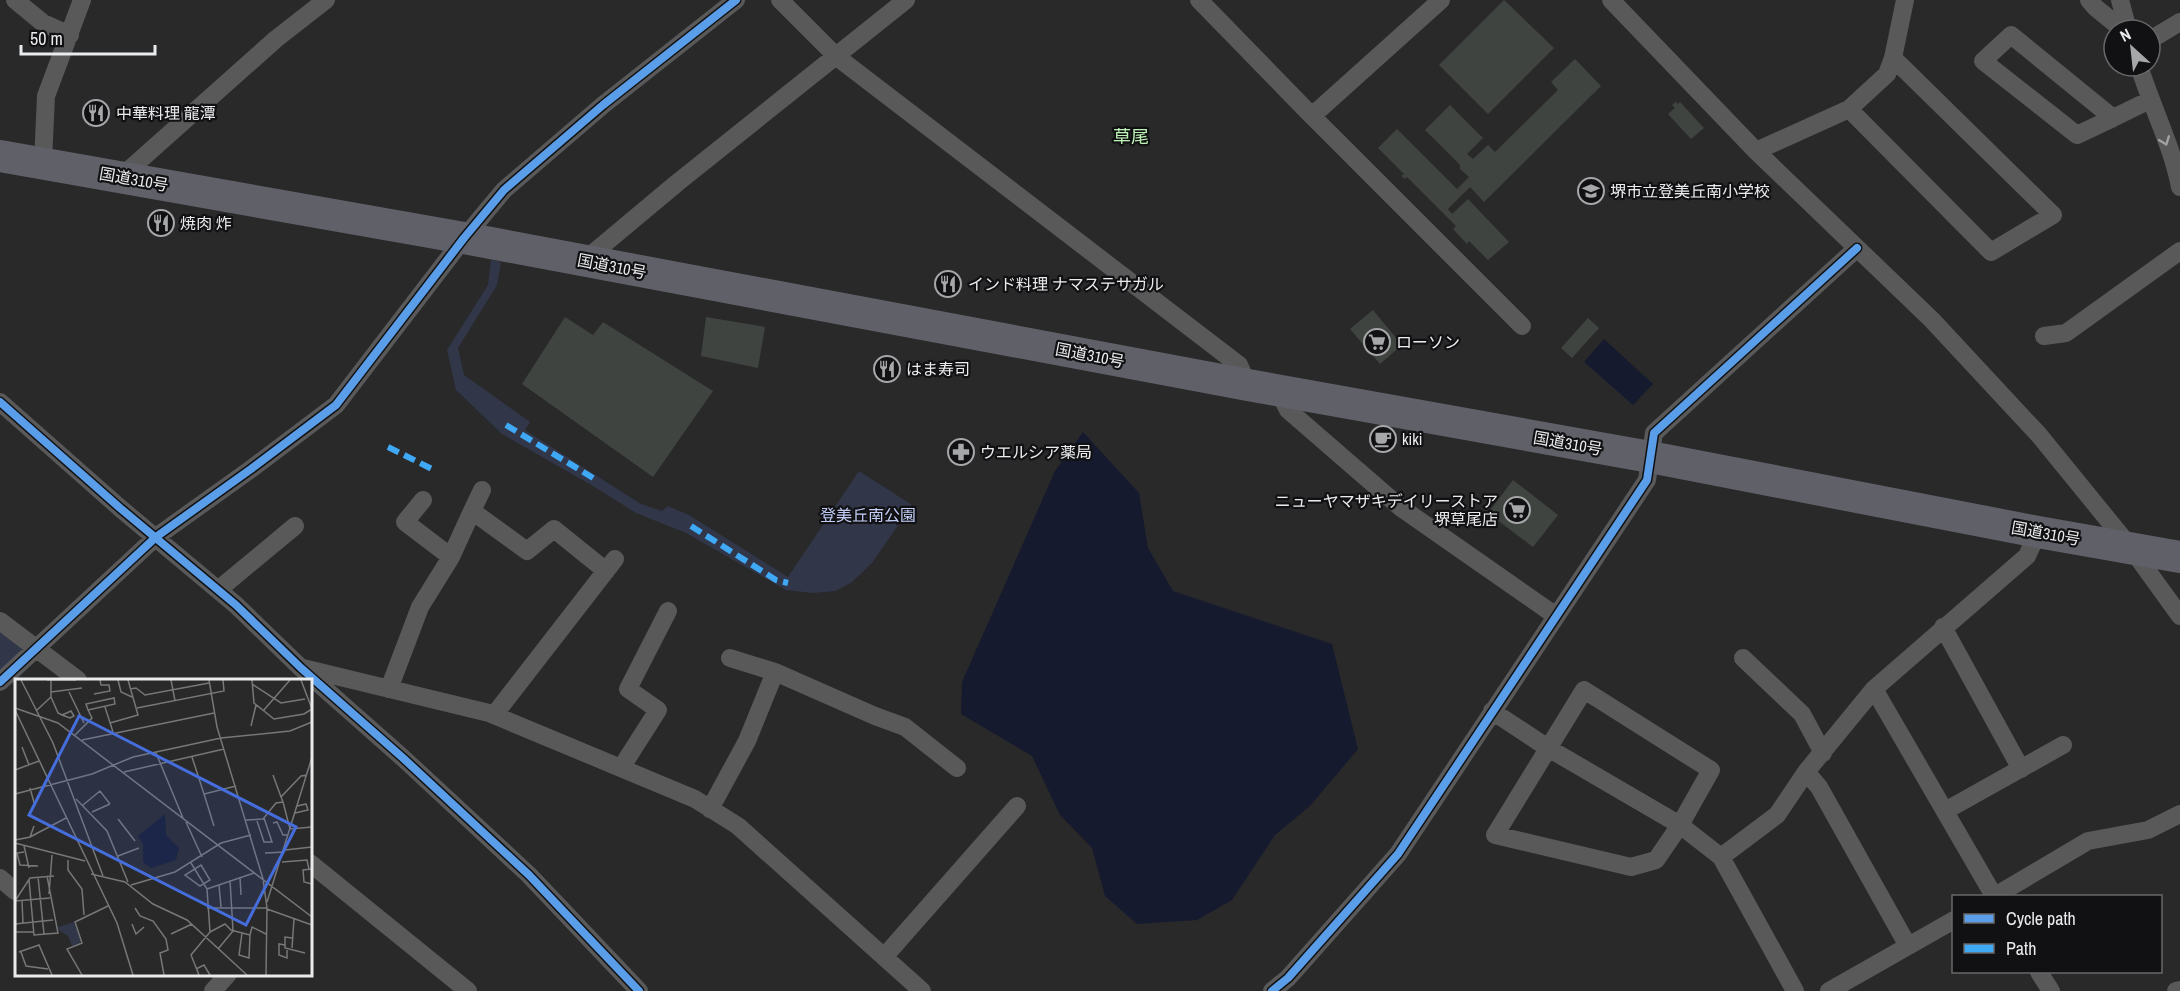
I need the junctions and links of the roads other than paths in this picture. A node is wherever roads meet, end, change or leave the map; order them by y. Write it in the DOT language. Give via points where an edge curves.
graph roads {
  1 [pos="15,0"];
  2 [pos="82,0"];
  3 [pos="326,0"];
  4 [pos="736,0"];
  5 [pos="780,0"];
  6 [pos="906,0"];
  7 [pos="1199,0"];
  8 [pos="1441,0"];
  9 [pos="1611,0"];
  10 [pos="1905,0"];
  11 [pos="2090,0"];
  12 [pos="2120,0"];
  13 [pos="2108,18"];
  14 [pos="2125,18"];
  15 [pos="2180,22"];
  16 [pos="2162,33"];
  17 [pos="70,35"];
  18 [pos="837,57"];
  19 [pos="1893,58"];
  20 [pos="2143,78"];
  21 [pos="2150,100"];
  22 [pos="1849,109"];
  23 [pos="1312,116"];
  24 [pos="2113,118"];
  25 [pos="1755,151"];
  26 [pos="0,156"];
  27 [pos="43,162"];
  28 [pos="122,177"];
  29 [pos="2180,187"];
  30 [pos="464,238"];
  31 [pos="1857,249"];
  32 [pos="2180,250"];
  33 [pos="585,260"];
  34 [pos="1522,326"];
  35 [pos="2044,336"];
  36 [pos="1263,387"];
  37 [pos="0,402"];
  38 [pos="1650,457"];
  39 [pos="482,490"];
  40 [pos="423,500"];
  41 [pos="472,510"];
  42 [pos="295,526"];
  43 [pos="2038,532"];
  44 [pos="156,537"];
  45 [pos="2131,548"];
  46 [pos="451,557"];
  47 [pos="2180,557"];
  48 [pos="219,590"];
  49 [pos="668,611"];
  50 [pos="1556,616"];
  51 [pos="2180,616"];
  52 [pos="0,621"];
  53 [pos="1943,627"];
  54 [pos="38,649"];
  55 [pos="730,657"];
  56 [pos="1743,658"];
  57 [pos="301,668"];
  58 [pos="775,672"];
  59 [pos="76,679"];
  60 [pos="0,682"];
  61 [pos="389,689"];
  62 [pos="1874,689"];
  63 [pos="1492,711"];
  64 [pos="494,716"];
  65 [pos="2063,745"];
  66 [pos="1548,748"];
  67 [pos="1823,753"];
  68 [pos="621,768"];
  69 [pos="957,768"];
  70 [pos="2020,768"];
  71 [pos="1806,772"];
  72 [pos="1017,806"];
  73 [pos="710,809"];
  74 [pos="1945,811"];
  75 [pos="2180,814"];
  76 [pos="1680,825"];
  77 [pos="1721,858"];
  78 [pos="312,864"];
  79 [pos="0,878"];
  80 [pos="15,891"];
  81 [pos="1993,895"];
  82 [pos="1997,895"];
  83 [pos="1952,921"];
  84 [pos="1908,946"];
  85 [pos="884,957"];
  86 [pos="2040,973"];
  87 [pos="227,976"];
  88 [pos="213,991"];
  89 [pos="468,991"];
  90 [pos="639,991"];
  91 [pos="922,991"];
  92 [pos="1272,991"];
  93 [pos="1795,991"];
  94 [pos="1829,991"];
  95 [pos="2051,991"];
  1 -- 17 [label="street" via="43,23"];
  2 -- 17 [label="street"];
  3 -- 28 [label="street" via="276,39"];
  4 -- 30 [label="street" via="603,105 504,190"];
  5 -- 18 [label="street"];
  6 -- 18 [label="street"];
  7 -- 23 [label="street"];
  8 -- 23 [label="street"];
  9 -- 25 [label="street"];
  10 -- 19 [label="street"];
  11 -- 13 [label="street"];
  12 -- 14 [label="street"];
  15 -- 16 [label="street"];
  17 -- 27 [label="street" via="46,96"];
  18 -- 33 [label="street"];
  18 -- 36 [label="street"];
  19 -- 22 [label="street" via="1887,74"];
  19 -- 22 [label="street" via="2053,215 1991,252"];
  20 -- 21 [label="street"];
  21 -- 24 [label="street"];
  21 -- 29 [label="street, one-way"];
  22 -- 25 [label="street"];
  23 -- 34 [label="street"];
  24 -- 24 [label="street" via="2077,135 1983,61 2011,35"];
  25 -- 31 [label="street"];
  26 -- 27 [label="highway, 国道310号"];
  27 -- 28 [label="highway, 国道310号"];
  28 -- 30 [label="highway, 国道310号"];
  30 -- 33 [label="highway, 国道310号"];
  30 -- 44 [label="street" via="336,405"];
  31 -- 38 [label="street" via="1654,433"];
  31 -- 45 [label="street" via="1932,320 2039,435"];
  32 -- 35 [label="street" via="2066,333"];
  33 -- 36 [label="highway, 国道310号"];
  36 -- 38 [label="highway, 国道310号"];
  36 -- 50 [label="street" via="1400,507"];
  37 -- 44 [label="street"];
  38 -- 43 [label="highway, 国道310号"];
  38 -- 50 [label="street" via="1647,480"];
  39 -- 41 [label="street"];
  40 -- 46 [label="street" via="405,522"];
  41 -- 46 [label="street"];
  41 -- 64 [label="street" via="527,551 554,529 610,565"];
  42 -- 48 [label="street"];
  43 -- 45 [label="highway, 国道310号"];
  43 -- 53 [label="street" via="2027,556"];
  44 -- 48 [label="street"];
  44 -- 54 [label="street"];
  45 -- 47 [label="highway, 国道310号"];
  45 -- 51 [label="street"];
  46 -- 61 [label="street" via="420,607"];
  48 -- 57 [label="street"];
  49 -- 68 [label="street" via="627,688 658,710"];
  50 -- 63 [label="street"];
  52 -- 54 [label="street"];
  53 -- 62 [label="street"];
  53 -- 70 [label="street"];
  54 -- 59 [label="street"];
  54 -- 60 [label="street"];
  55 -- 58 [label="street"];
  56 -- 67 [label="street" via="1802,714"];
  57 -- 61 [label="street"];
  57 -- 90 [label="street" via="529,875"];
  58 -- 69 [label="street" via="905,727"];
  58 -- 73 [label="street" via="747,741"];
  61 -- 64 [label="street"];
  62 -- 67 [label="street"];
  62 -- 74 [label="street"];
  63 -- 66 [label="street"];
  63 -- 92 [label="street" via="1398,854"];
  64 -- 68 [label="street"];
  65 -- 70 [label="street"];
  66 -- 76 [label="street"];
  66 -- 76 [label="street" via="1584,690 1711,770"];
  66 -- 76 [label="street" via="1495,835 1631,867 1656,860"];
  67 -- 71 [label="street"];
  68 -- 73 [label="street"];
  70 -- 74 [label="street"];
  71 -- 77 [label="street" via="1777,815"];
  71 -- 84 [label="street" via="1819,787"];
  72 -- 85 [label="street"];
  73 -- 85 [label="street" via="738,826"];
  74 -- 81 [label="street"];
  75 -- 82 [label="street" via="2148,830 2088,841"];
  76 -- 77 [label="street"];
  77 -- 93 [label="street"];
  78 -- 89 [label="street"];
  79 -- 80 [label="street"];
  83 -- 84 [label="street"];
  84 -- 94 [label="street"];
  85 -- 91 [label="street"];
  86 -- 95 [label="street"];
  87 -- 88 [label="street"];
}
